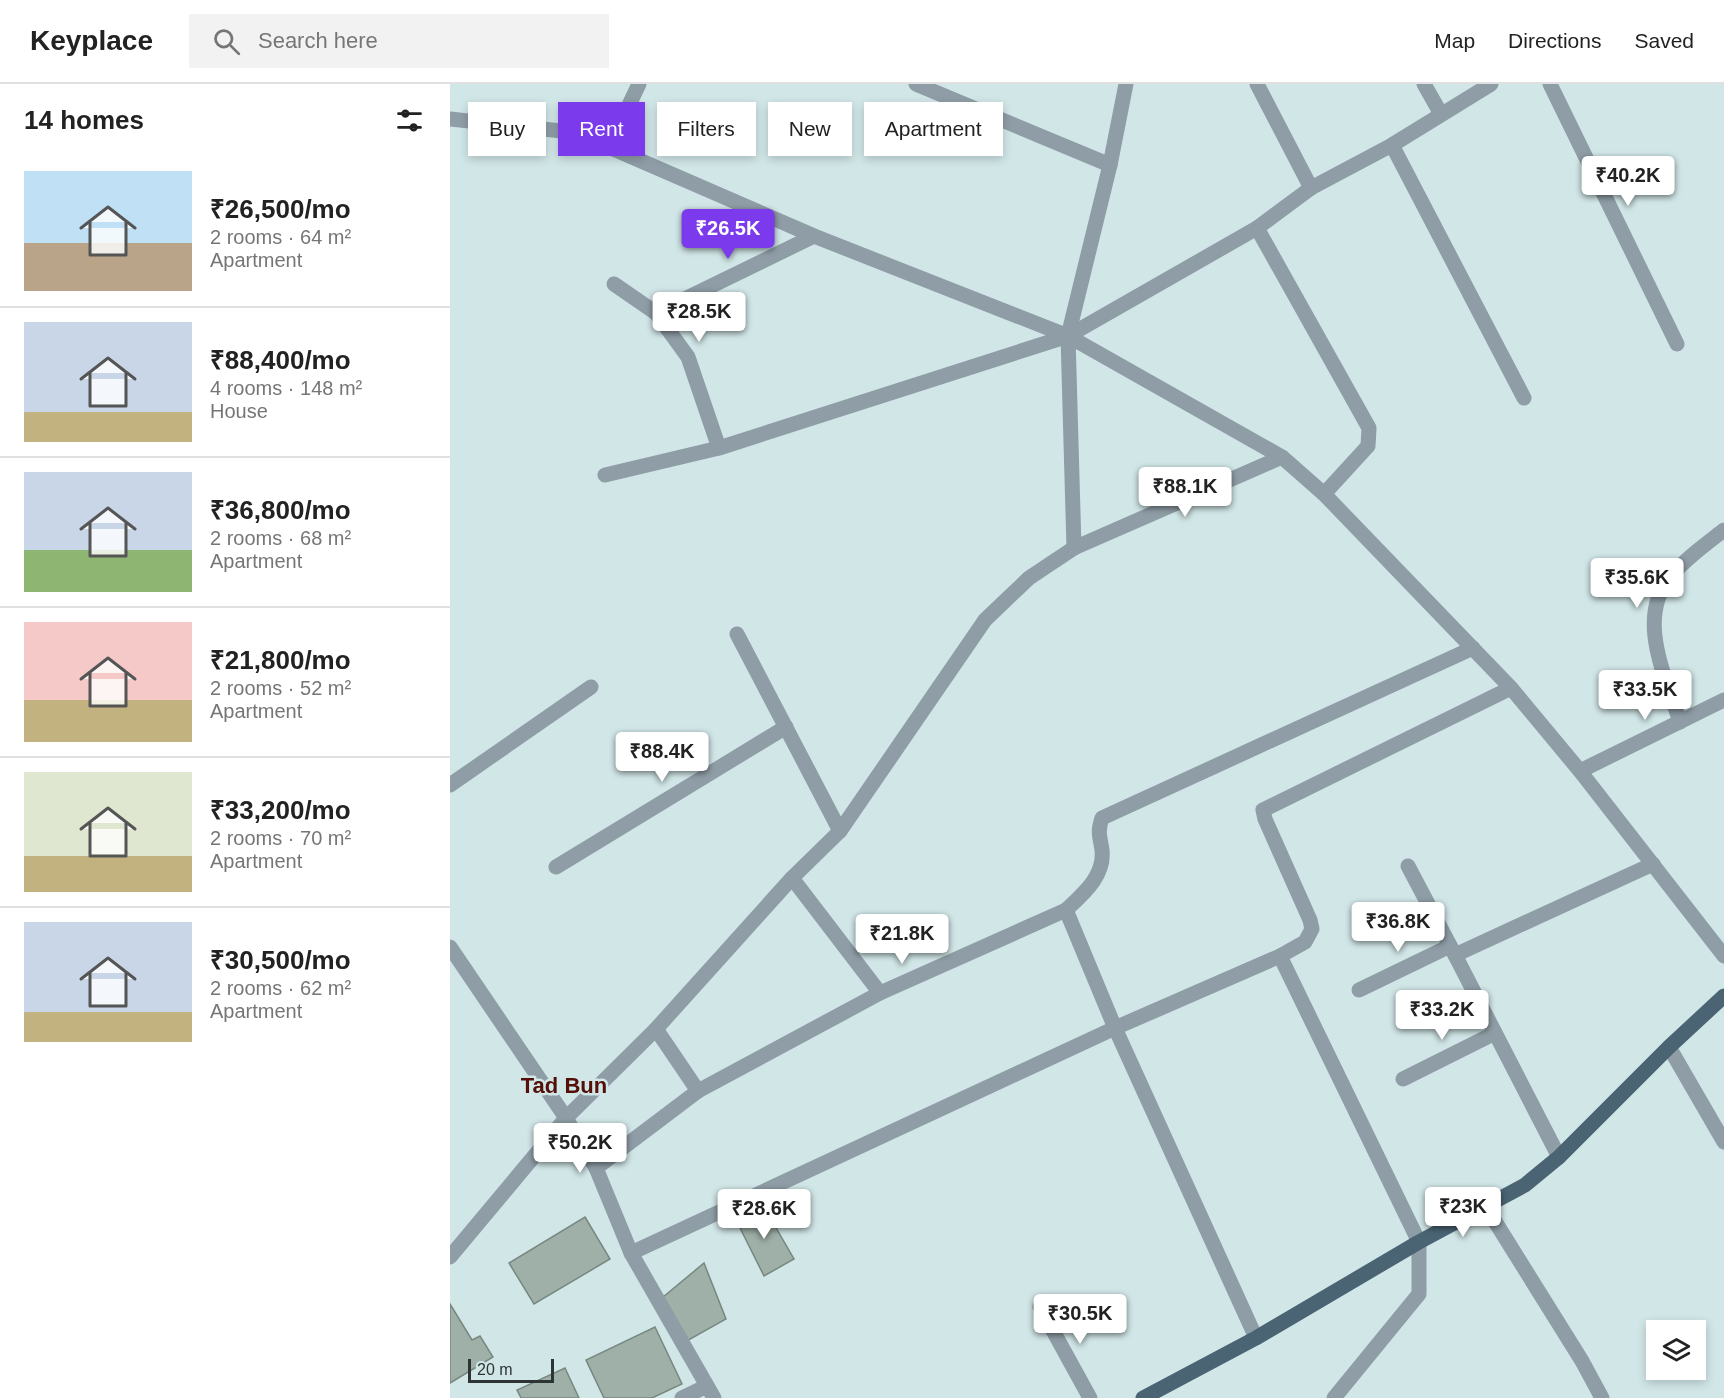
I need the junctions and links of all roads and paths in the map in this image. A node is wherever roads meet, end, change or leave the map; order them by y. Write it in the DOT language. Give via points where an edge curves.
graph roads {
  1 [pos="639,84"];
  2 [pos="916,84"];
  3 [pos="1126,84"];
  4 [pos="1257,84"];
  5 [pos="1424,84"];
  6 [pos="1491,84"];
  7 [pos="1550,84"];
  8 [pos="630,102"];
  9 [pos="1441,114"];
  10 [pos="450,119"];
  11 [pos="558,131"];
  12 [pos="1392,144"];
  13 [pos="630,156"];
  14 [pos="1110,165"];
  15 [pos="1311,188"];
  16 [pos="1257,228"];
  17 [pos="814,236"];
  18 [pos="615,284"];
  19 [pos="656,313"];
  20 [pos="1068,336"];
  21 [pos="1677,344"];
  22 [pos="1524,398"];
  23 [pos="718,448"];
  24 [pos="1282,457"];
  25 [pos="605,475"];
  26 [pos="1324,494"];
  27 [pos="1724,530"];
  28 [pos="1074,548"];
  29 [pos="737,634"];
  30 [pos="1473,648"];
  31 [pos="591,687"];
  32 [pos="1511,688"];
  33 [pos="1724,700"];
  34 [pos="1680,722"];
  35 [pos="786,728"];
  36 [pos="1580,771"];
  37 [pos="450,785"];
  38 [pos="840,831"];
  39 [pos="1653,864"];
  40 [pos="1408,866"];
  41 [pos="556,867"];
  42 [pos="792,878"];
  43 [pos="1066,910"];
  44 [pos="450,947"];
  45 [pos="1453,950"];
  46 [pos="1280,956"];
  47 [pos="1724,956"];
  48 [pos="1359,990"];
  49 [pos="880,993"];
  50 [pos="1724,996"];
  51 [pos="1115,1028"];
  52 [pos="656,1029"];
  53 [pos="1495,1033"];
  54 [pos="1669,1047"];
  55 [pos="1404,1079"];
  56 [pos="698,1091"];
  57 [pos="566,1118"];
  58 [pos="1724,1142"];
  59 [pos="1559,1157"];
  60 [pos="596,1168"];
  61 [pos="1486,1207"];
  62 [pos="1419,1242"];
  63 [pos="631,1253"];
  64 [pos="450,1257"];
  65 [pos="1040,1307"];
  66 [pos="1256,1338"];
  67 [pos="710,1392"];
  68 [pos="682,1398"];
  69 [pos="1090,1398"];
  70 [pos="1143,1398"];
  71 [pos="1334,1398"];
  72 [pos="1602,1398"];
  1 -- 8 [label="street"];
  2 -- 14 [label="street"];
  3 -- 14 [label="street"];
  4 -- 15 [label="street"];
  5 -- 9 [label="street"];
  6 -- 9 [label="street"];
  7 -- 21 [label="street"];
  9 -- 12 [label="street"];
  10 -- 11 [label="street"];
  12 -- 15 [label="street"];
  12 -- 22 [label="street"];
  13 -- 17 [label="street"];
  14 -- 20 [label="street"];
  15 -- 16 [label="street"];
  16 -- 20 [label="street"];
  16 -- 26 [label="street" via="1369,428 1368,446"];
  17 -- 19 [label="street"];
  17 -- 20 [label="street"];
  18 -- 19 [label="street"];
  19 -- 23 [label="street" via="688,357"];
  20 -- 23 [label="street"];
  20 -- 24 [label="street"];
  20 -- 28 [label="street"];
  23 -- 25 [label="street"];
  24 -- 26 [label="street"];
  24 -- 28 [label="street"];
  26 -- 30 [label="street"];
  27 -- 34 [label="street" via="1670,577 1656,602 1656,646"];
  28 -- 38 [label="street" via="1029,578 985,620"];
  29 -- 35 [label="street"];
  30 -- 32 [label="street"];
  30 -- 43 [label="street" via="1102,818 1097,831 1102,862 1090,888"];
  31 -- 37 [label="street"];
  32 -- 36 [label="street"];
  32 -- 46 [label="street" via="1263,810 1312,929 1305,942"];
  33 -- 34 [label="street"];
  34 -- 36 [label="street"];
  35 -- 38 [label="street"];
  35 -- 41 [label="street"];
  36 -- 39 [label="street"];
  38 -- 42 [label="street"];
  39 -- 45 [label="street"];
  39 -- 47 [label="street"];
  40 -- 45 [label="street"];
  42 -- 49 [label="street"];
  42 -- 52 [label="street"];
  43 -- 49 [label="street"];
  43 -- 51 [label="street"];
  44 -- 57 [label="street"];
  45 -- 48 [label="street"];
  45 -- 53 [label="street"];
  46 -- 51 [label="street"];
  46 -- 62 [label="street"];
  49 -- 56 [label="street"];
  50 -- 54 [label="main road"];
  51 -- 63 [label="street"];
  51 -- 66 [label="street"];
  52 -- 56 [label="street"];
  52 -- 57 [label="street"];
  53 -- 55 [label="street"];
  53 -- 59 [label="street"];
  54 -- 58 [label="street"];
  54 -- 59 [label="main road"];
  56 -- 60 [label="street"];
  57 -- 60 [label="street"];
  57 -- 64 [label="street"];
  59 -- 61 [label="main road" via="1524,1185"];
  60 -- 63 [label="street"];
  61 -- 62 [label="main road"];
  61 -- 72 [label="street"];
  62 -- 66 [label="main road"];
  62 -- 71 [label="street" via="1419,1294"];
  63 -- 67 [label="street"];
  65 -- 69 [label="street"];
  66 -- 70 [label="main road"];
  67 -- 68 [label="street"];
}
